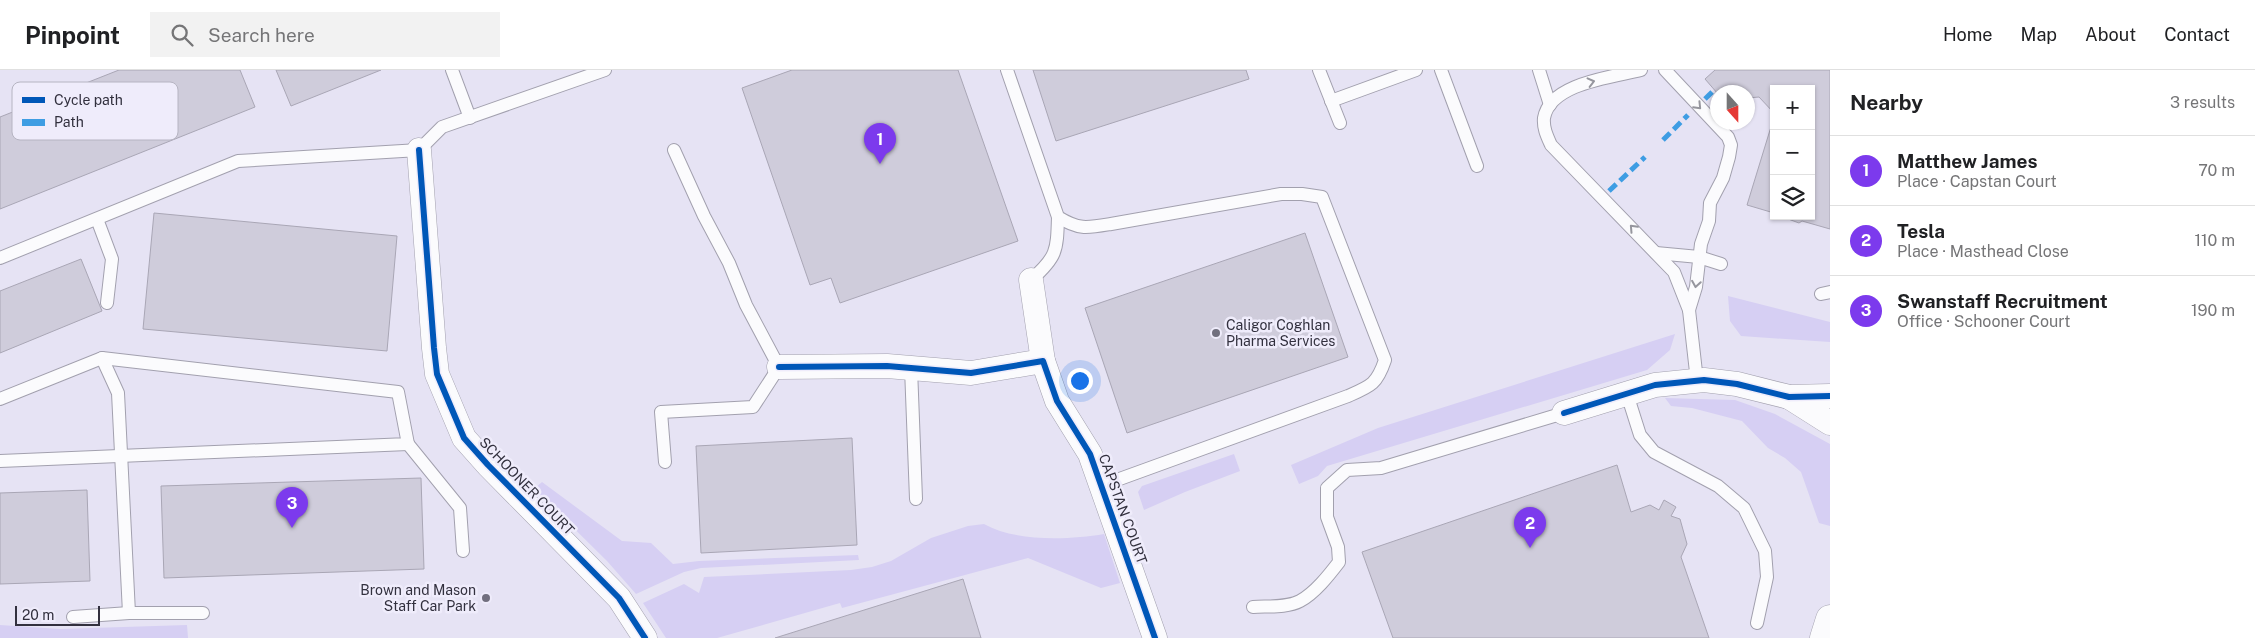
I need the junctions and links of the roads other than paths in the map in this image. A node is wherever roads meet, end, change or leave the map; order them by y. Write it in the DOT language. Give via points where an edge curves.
graph roads {
  1 [pos="452,70"];
  2 [pos="605,70"];
  3 [pos="1007,70"];
  4 [pos="1319,70"];
  5 [pos="1416,70"];
  6 [pos="1441,70"];
  7 [pos="1539,70"];
  8 [pos="1641,70"];
  9 [pos="1665,70"];
  10 [pos="1331,101"];
  11 [pos="1550,105"];
  12 [pos="470,118"];
  13 [pos="1340,123"];
  14 [pos="419,150"];
  15 [pos="674,150"];
  16 [pos="1477,166"];
  17 [pos="1058,218"];
  18 [pos="97,219"];
  19 [pos="1656,253"];
  20 [pos="1699,256"];
  21 [pos="0,258"];
  22 [pos="1721,264"];
  23 [pos="1030,280"];
  24 [pos="107,303"];
  25 [pos="1689,310"];
  26 [pos="102,358"];
  27 [pos="1043,361"];
  28 [pos="779,367"];
  29 [pos="911,368"];
  30 [pos="1697,381"];
  31 [pos="1627,394"];
  32 [pos="1830,396"];
  33 [pos="1789,397"];
  34 [pos="0,399"];
  35 [pos="1564,413"];
  36 [pos="1830,424"];
  37 [pos="408,444"];
  38 [pos="121,457"];
  39 [pos="0,462"];
  40 [pos="665,462"];
  41 [pos="1102,485"];
  42 [pos="916,499"];
  43 [pos="463,551"];
  44 [pos="1253,607"];
  45 [pos="204,613"];
  46 [pos="129,614"];
  47 [pos="73,617"];
  48 [pos="1830,619"];
  49 [pos="1757,623"];
  50 [pos="645,638"];
  51 [pos="1155,638"];
  52 [pos="1824,638"];
  1 -- 12 [label="lane"];
  2 -- 12 [label="lane"];
  3 -- 17 [label="lane"];
  4 -- 10 [label="lane"];
  5 -- 10 [label="lane"];
  6 -- 16 [label="lane"];
  7 -- 11 [label="lane"];
  11 -- 8 [label="lane, one-way" via="1570,88"];
  9 -- 20 [label="lane, one-way" via="1728,137 1731,145 1723,178 1710,203 1710,222 1700,244"];
  10 -- 13 [label="lane"];
  19 -- 11 [label="lane, one-way" via="1551,145 1544,130 1544,118"];
  12 -- 14 [label="lane" via="442,127"];
  14 -- 18 [label="lane" via="238,161"];
  14 -- 50 [label="street, SCHOONER COURT" via="434,348 437,374 445,397 464,438 619,598"];
  15 -- 28 [label="lane" via="746,305"];
  17 -- 23 [label="lane" via="1056,252 1046,267"];
  17 -- 41 [label="lane" via="1073,226 1089,227 1281,194 1322,197 1385,360 1379,378 1348,396"];
  18 -- 21 [label="lane"];
  18 -- 24 [label="lane" via="112,259"];
  19 -- 20 [label="lane"];
  19 -- 25 [label="lane" via="1674,272"];
  20 -- 22 [label="lane"];
  20 -- 25 [label="lane, one-way" via="1696,287"];
  23 -- 27 [label="street, CAPSTAN COURT"];
  25 -- 30 [label="lane"];
  26 -- 34 [label="lane"];
  26 -- 37 [label="lane" via="398,392"];
  26 -- 38 [label="lane" via="118,393"];
  27 -- 29 [label="street" via="971,373"];
  27 -- 41 [label="street, CAPSTAN COURT" via="1057,401 1090,454"];
  28 -- 29 [label="street"];
  28 -- 40 [label="lane" via="753,407 661,412"];
  29 -- 42 [label="lane"];
  30 -- 31 [label="street" via="1655,385"];
  30 -- 33 [label="street" via="1725,382"];
  31 -- 35 [label="street"];
  31 -- 49 [label="lane" via="1640,436 1654,452 1718,486 1744,508 1765,551 1766,577"];
  32 -- 33 [label="street"];
  33 -- 36 [label="street"];
  35 -- 44 [label="lane" via="1381,468 1347,470 1327,488 1328,517 1338,547 1339,562 1300,602"];
  37 -- 38 [label="lane"];
  37 -- 43 [label="lane" via="460,508"];
  38 -- 39 [label="lane"];
  38 -- 46 [label="lane"];
  41 -- 51 [label="street, CAPSTAN COURT"];
  45 -- 46 [label="lane"];
  46 -- 47 [label="lane"];
  48 -- 52 [label="main road"];
}
